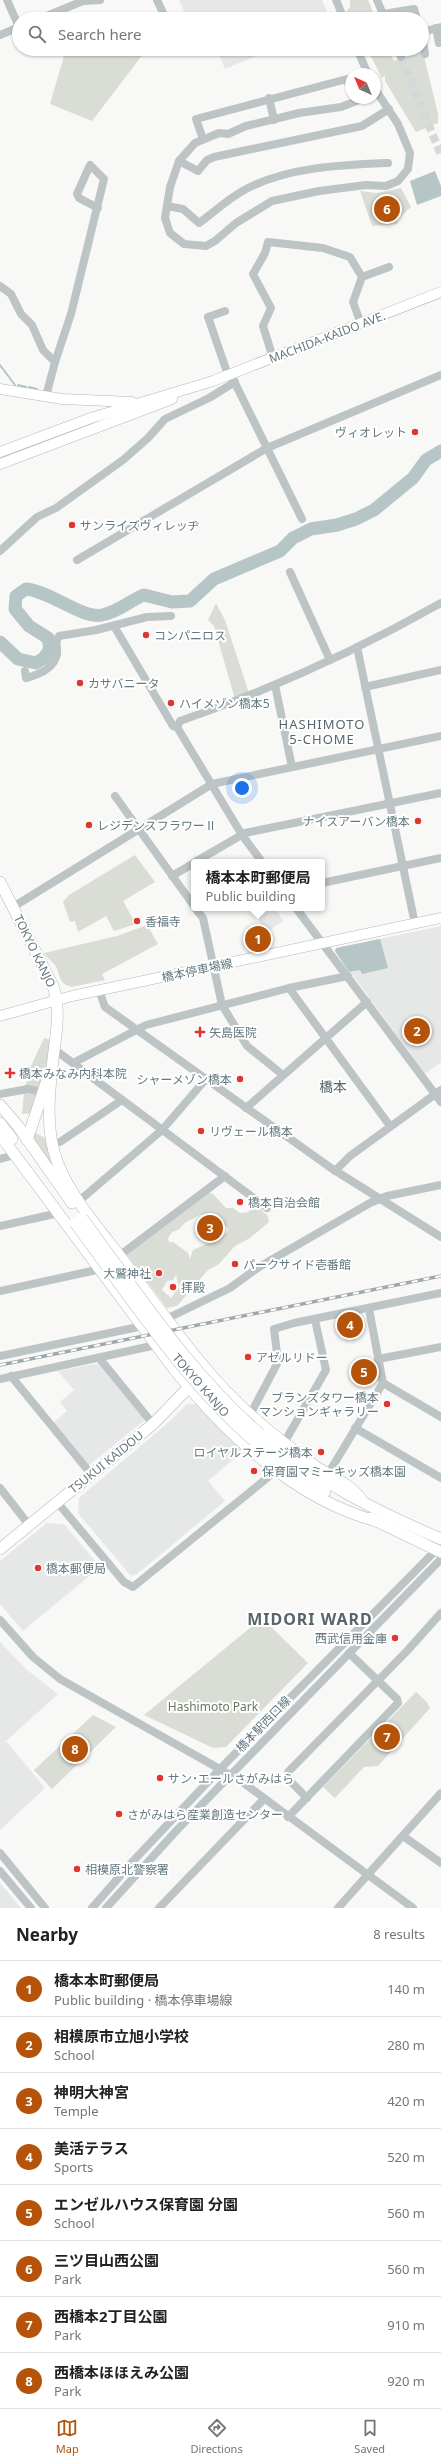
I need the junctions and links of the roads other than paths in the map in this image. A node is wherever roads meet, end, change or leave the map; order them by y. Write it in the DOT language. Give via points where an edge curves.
graph roads {
  1 [pos="7,0"];
  2 [pos="100,0"];
  3 [pos="157,0"];
  4 [pos="336,0"];
  5 [pos="377,0"];
  6 [pos="12,12"];
  7 [pos="56,12"];
  8 [pos="163,12"];
  9 [pos="341,12"];
  10 [pos="382,12"];
  11 [pos="401,12"];
  12 [pos="415,12"];
  13 [pos="438,27"];
  14 [pos="12,30"];
  15 [pos="0,35"];
  16 [pos="439,43"];
  17 [pos="360,56"];
  18 [pos="365,68"];
  19 [pos="345,79"];
  20 [pos="269,98"];
  21 [pos="381,98"];
  22 [pos="345,104"];
  23 [pos="389,109"];
  24 [pos="274,120"];
  25 [pos="203,139"];
  26 [pos="179,160"];
  27 [pos="388,163"];
  28 [pos="167,206"];
  29 [pos="98,208"];
  30 [pos="389,267"];
  31 [pos="362,277"];
  32 [pos="0,286"];
  33 [pos="441,292"];
  34 [pos="220,310"];
  35 [pos="361,324"];
  36 [pos="273,358"];
  37 [pos="55,362"];
  38 [pos="441,375"];
  39 [pos="231,377"];
  40 [pos="213,381"];
  41 [pos="0,389"];
  42 [pos="46,396"];
  43 [pos="87,401"];
  44 [pos="168,401"];
  45 [pos="146,404"];
  46 [pos="100,410"];
  47 [pos="173,414"];
  48 [pos="92,430"];
  49 [pos="266,448"];
  50 [pos="0,452"];
  51 [pos="0,464"];
  52 [pos="302,519"];
  53 [pos="0,551"];
  54 [pos="77,560"];
  55 [pos="290,572"];
  56 [pos="441,603"];
  57 [pos="171,616"];
  58 [pos="114,626"];
  59 [pos="357,646"];
  60 [pos="330,660"];
  61 [pos="441,670"];
  62 [pos="25,671"];
  63 [pos="275,685"];
  64 [pos="365,686"];
  65 [pos="177,727"];
  66 [pos="441,736"];
  67 [pos="378,749"];
  68 [pos="292,767"];
  69 [pos="212,784"];
  70 [pos="441,793"];
  71 [pos="115,796"];
  72 [pos="390,804"];
  73 [pos="139,829"];
  74 [pos="242,835"];
  75 [pos="441,858"];
  76 [pos="200,859"];
  77 [pos="260,859"];
  78 [pos="191,864"];
  79 [pos="403,866"];
  80 [pos="172,876"];
  81 [pos="0,882"];
  82 [pos="325,882"];
  83 [pos="191,902"];
  84 [pos="13,907"];
  85 [pos="198,911"];
  86 [pos="298,911"];
  87 [pos="441,918"];
  88 [pos="415,924"];
  89 [pos="323,943"];
  90 [pos="214,966"];
  91 [pos="348,976"];
  92 [pos="289,988"];
  93 [pos="99,990"];
  94 [pos="57,1000"];
  95 [pos="367,1002"];
  96 [pos="222,1005"];
  97 [pos="0,1016"];
  98 [pos="137,1028"];
  99 [pos="325,1037"];
  100 [pos="54,1050"];
  101 [pos="53,1061"];
  102 [pos="73,1063"];
  103 [pos="283,1075"];
  104 [pos="206,1079"];
  105 [pos="42,1092"];
  106 [pos="438,1092"];
  107 [pos="0,1094"];
  108 [pos="122,1100"];
  109 [pos="441,1102"];
  110 [pos="0,1105"];
  111 [pos="246,1108"];
  112 [pos="0,1123"];
  113 [pos="390,1126"];
  114 [pos="162,1130"];
  115 [pos="0,1134"];
  116 [pos="27,1140"];
  117 [pos="53,1144"];
  118 [pos="18,1153"];
  119 [pos="0,1159"];
  120 [pos="335,1171"];
  121 [pos="225,1176"];
  122 [pos="441,1185"];
  123 [pos="379,1199"];
  124 [pos="79,1201"];
  125 [pos="267,1208"];
  126 [pos="59,1213"];
  127 [pos="79,1221"];
  128 [pos="0,1226"];
  129 [pos="441,1236"];
  130 [pos="120,1256"];
  131 [pos="101,1269"];
  132 [pos="0,1291"];
  133 [pos="145,1291"];
  134 [pos="441,1294"];
  135 [pos="127,1305"];
  136 [pos="369,1309"];
  137 [pos="166,1319"];
  138 [pos="315,1320"];
  139 [pos="142,1326"];
  140 [pos="156,1345"];
  141 [pos="441,1346"];
  142 [pos="0,1356"];
  143 [pos="100,1359"];
  144 [pos="378,1359"];
  145 [pos="207,1370"];
  146 [pos="11,1376"];
  147 [pos="0,1379"];
  148 [pos="383,1383"];
  149 [pos="189,1387"];
  150 [pos="250,1415"];
  151 [pos="441,1417"];
  152 [pos="153,1424"];
  153 [pos="355,1428"];
  154 [pos="257,1438"];
  155 [pos="284,1443"];
  156 [pos="277,1470"];
  157 [pos="91,1474"];
  158 [pos="328,1474"];
  159 [pos="441,1478"];
  160 [pos="0,1488"];
  161 [pos="57,1502"];
  162 [pos="363,1502"];
  163 [pos="376,1521"];
  164 [pos="29,1525"];
  165 [pos="441,1539"];
  166 [pos="0,1549"];
  167 [pos="439,1549"];
  168 [pos="441,1559"];
  169 [pos="441,1613"];
  170 [pos="0,1620"];
  171 [pos="349,1653"];
  172 [pos="378,1680"];
  173 [pos="221,1768"];
  174 [pos="230,1774"];
  175 [pos="441,1793"];
  176 [pos="264,1798"];
  177 [pos="307,1798"];
  178 [pos="288,1817"];
  179 [pos="403,1836"];
  180 [pos="0,1853"];
  181 [pos="441,1863"];
  182 [pos="0,1871"];
  183 [pos="368,1875"];
  184 [pos="31,1908"];
  185 [pos="45,1908"];
  186 [pos="92,1908"];
  187 [pos="106,1908"];
  188 [pos="158,1908"];
  189 [pos="338,1908"];
  190 [pos="413,1908"];
  1 -- 6 [label="street"];
  2 -- 7 [label="street" via="83,1"];
  3 -- 8 [label="street"];
  4 -- 9 [label="street"];
  5 -- 10 [label="street"];
  11 -- 12 [label="street" via="414,9"];
  13 -- 16 [label="street"];
  14 -- 15 [label="street"];
  17 -- 18 [label="street"];
  19 -- 20 [label="street"];
  20 -- 24 [label="street"];
  20 -- 25 [label="street" via="196,119"];
  21 -- 23 [label="street"];
  22 -- 24 [label="street" via="318,112 299,113"];
  23 -- 26 [label="street" via="362,126 214,157 207,160 198,171"];
  23 -- 28 [label="street" via="410,153 408,169 403,177 391,185 319,191 272,201 236,223 215,241 201,246 184,244 176,239 167,226"];
  24 -- 25 [label="street"];
  25 -- 26 [label="street" via="186,150"];
  26 -- 28 [label="street"];
  27 -- 28 [label="street" via="332,166 258,184 236,195 199,223 183,209"];
  29 -- 29 [label="street" via="104,179 90,166 77,194 79,198"];
  29 -- 37 [label="street" via="71,314"];
  30 -- 31 [label="street"];
  31 -- 35 [label="street" via="354,302"];
  31 -- 36 [label="street" via="356,264 344,255 323,248 268,242 253,274 271,308 263,326"];
  32 -- 37 [label="street" via="10,294 21,314 32,326 43,350"];
  33 -- 35 [label="main road, MACHIDA-KAIDO AVE."];
  34 -- 39 [label="street" via="208,317"];
  35 -- 36 [label="main road, MACHIDA-KAIDO AVE."];
  36 -- 39 [label="main road, MACHIDA-KAIDO AVE."];
  37 -- 42 [label="street"];
  38 -- 49 [label="street"];
  39 -- 40 [label="main road, MACHIDA-KAIDO AVE."];
  39 -- 47 [label="street" via="209,398"];
  39 -- 49 [label="street"];
  40 -- 44 [label="main road, MACHIDA-KAIDO AVE."];
  40 -- 45 [label="main road, MACHIDA-KAIDO AVE."];
  41 -- 42 [label="main road"];
  42 -- 43 [label="main road"];
  43 -- 46 [label="main road"];
  43 -- 46 [label="main road"];
  44 -- 45 [label="main road, MACHIDA-KAIDO AVE."];
  44 -- 47 [label="street"];
  45 -- 46 [label="main road"];
  45 -- 46 [label="main road" via="129,412"];
  45 -- 48 [label="main road, MACHIDA-KAIDO AVE."];
  46 -- 48 [label="main road"];
  46 -- 50 [label="main road"];
  47 -- 53 [label="street" via="162,421 148,438 123,460 56,508 31,521"];
  48 -- 51 [label="main road, MACHIDA-KAIDO AVE."];
  49 -- 52 [label="street"];
  49 -- 54 [label="street"];
  55 -- 60 [label="street"];
  56 -- 59 [label="street"];
  57 -- 58 [label="street" via="147,617"];
  58 -- 62 [label="street" via="59,636 56,643 57,653 52,665 26,678"];
  58 -- 65 [label="street" via="172,723"];
  59 -- 60 [label="street"];
  59 -- 64 [label="street"];
  60 -- 63 [label="street"];
  61 -- 64 [label="street"];
  63 -- 65 [label="street" via="180,721"];
  63 -- 68 [label="street"];
  64 -- 67 [label="street"];
  65 -- 69 [label="street"];
  66 -- 67 [label="street"];
  67 -- 68 [label="street"];
  67 -- 72 [label="street"];
  68 -- 69 [label="street"];
  69 -- 73 [label="street"];
  69 -- 74 [label="street"];
  70 -- 72 [label="street"];
  71 -- 73 [label="street"];
  72 -- 74 [label="street"];
  72 -- 79 [label="street"];
  73 -- 80 [label="street"];
  73 -- 84 [label="street"];
  74 -- 76 [label="street"];
  74 -- 77 [label="street"];
  75 -- 79 [label="street"];
  78 -- 80 [label="street"];
  79 -- 82 [label="street"];
  79 -- 88 [label="street"];
  80 -- 83 [label="street"];
  81 -- 84 [label="highway, TOKYO KANJO"];
  84 -- 94 [label="highway, TOKYO KANJO" via="53,986"];
  85 -- 90 [label="street" via="203,918"];
  86 -- 89 [label="street"];
  87 -- 88 [label="main road, 橋本停車場線"];
  88 -- 89 [label="main road, 橋本停車場線"];
  89 -- 90 [label="main road, 橋本停車場線"];
  89 -- 91 [label="street"];
  90 -- 93 [label="main road, 橋本停車場線"];
  90 -- 96 [label="street"];
  91 -- 92 [label="street"];
  91 -- 95 [label="street"];
  92 -- 96 [label="street"];
  92 -- 99 [label="street"];
  93 -- 94 [label="main road, 橋本停車場線"];
  93 -- 98 [label="street" via="105,1006"];
  94 -- 97 [label="main road, 橋本停車場線"];
  94 -- 100 [label="highway, TOKYO KANJO" via="58,1017"];
  95 -- 99 [label="street"];
  95 -- 106 [label="street"];
  96 -- 98 [label="street"];
  96 -- 103 [label="street" via="247,1046"];
  98 -- 102 [label="street"];
  98 -- 104 [label="street"];
  99 -- 103 [label="street"];
  99 -- 113 [label="street"];
  100 -- 101 [label="highway, TOKYO KANJO"];
  100 -- 102 [label="street"];
  101 -- 105 [label="highway"];
  101 -- 117 [label="highway" via="49,1116"];
  102 -- 108 [label="street"];
  103 -- 111 [label="street"];
  104 -- 111 [label="street"];
  104 -- 114 [label="street"];
  105 -- 107 [label="street" via="28,1089"];
  105 -- 116 [label="highway"];
  106 -- 109 [label="street"];
  106 -- 113 [label="street"];
  108 -- 114 [label="street"];
  108 -- 117 [label="street" via="60,1142"];
  110 -- 116 [label="highway, TOKYO KANJO"];
  111 -- 120 [label="street"];
  112 -- 118 [label="highway"];
  113 -- 120 [label="street" via="350,1156"];
  114 -- 121 [label="street"];
  114 -- 124 [label="street"];
  115 -- 118 [label="highway"];
  116 -- 127 [label="highway, TOKYO KANJO"];
  117 -- 124 [label="highway" via="58,1164"];
  118 -- 119 [label="street"];
  118 -- 126 [label="highway"];
  118 -- 127 [label="highway, TOKYO KANJO"];
  120 -- 123 [label="street"];
  121 -- 125 [label="street"];
  121 -- 130 [label="street"];
  122 -- 123 [label="street"];
  123 -- 129 [label="street"];
  123 -- 137 [label="street" via="259,1267 230,1288"];
  124 -- 130 [label="highway"];
  126 -- 128 [label="street"];
  126 -- 131 [label="highway"];
  127 -- 154 [label="highway, TOKYO KANJO, bridge" via="191,1377 214,1403"];
  130 -- 133 [label="highway"];
  131 -- 132 [label="street"];
  131 -- 135 [label="highway"];
  133 -- 135 [label="highway" via="140,1291 128,1300"];
  133 -- 137 [label="highway"];
  134 -- 136 [label="street"];
  135 -- 139 [label="highway"];
  136 -- 138 [label="street"];
  136 -- 144 [label="street"];
  137 -- 145 [label="highway"];
  138 -- 150 [label="street" via="274,1329 278,1362"];
  138 -- 155 [label="street" via="326,1370"];
  139 -- 140 [label="highway"];
  139 -- 142 [label="street"];
  140 -- 143 [label="street"];
  140 -- 149 [label="highway"];
  141 -- 144 [label="street"];
  143 -- 146 [label="street"];
  143 -- 152 [label="street"];
  144 -- 148 [label="street"];
  145 -- 149 [label="highway, TSUKUI KAIDOU"];
  145 -- 150 [label="highway"];
  146 -- 147 [label="street"];
  146 -- 157 [label="street"];
  148 -- 151 [label="street"];
  148 -- 153 [label="street"];
  149 -- 152 [label="highway, TSUKUI KAIDOU"];
  149 -- 156 [label="highway" via="221,1421"];
  150 -- 155 [label="highway"];
  152 -- 157 [label="highway, TSUKUI KAIDOU"];
  153 -- 158 [label="street"];
  153 -- 159 [label="street"];
  154 -- 162 [label="highway, TOKYO KANJO"];
  154 -- 163 [label="highway, TOKYO KANJO" via="299,1475"];
  155 -- 158 [label="highway"];
  156 -- 161 [label="street" via="133,1587 124,1582"];
  156 -- 163 [label="highway" via="328,1502 354,1515"];
  157 -- 161 [label="highway, TSUKUI KAIDOU"];
  158 -- 162 [label="highway" via="358,1494"];
  160 -- 164 [label="street"];
  161 -- 164 [label="highway, TSUKUI KAIDOU"];
  162 -- 165 [label="highway, TOKYO KANJO"];
  163 -- 167 [label="highway, TOKYO KANJO"];
  164 -- 166 [label="highway, TSUKUI KAIDOU"];
  167 -- 173 [label="street, 橋本駅西口線"];
  168 -- 171 [label="street, 橋本駅西口線"];
  169 -- 172 [label="street"];
  170 -- 173 [label="street" via="30,1654 60,1679"];
  171 -- 172 [label="street"];
  171 -- 174 [label="street, 橋本駅西口線"];
  172 -- 177 [label="street" via="397,1699 397,1705"];
  172 -- 177 [label="street" via="287,1774 288,1780"];
  173 -- 174 [label="street"];
  173 -- 186 [label="street, 橋本駅西口線" via="134,1859"];
  174 -- 176 [label="street"];
  174 -- 187 [label="street, 橋本駅西口線"];
  175 -- 179 [label="street"];
  176 -- 178 [label="street"];
  176 -- 188 [label="street"];
  177 -- 178 [label="street"];
  178 -- 183 [label="street"];
  179 -- 181 [label="street"];
  179 -- 183 [label="street"];
  180 -- 185 [label="street"];
  182 -- 184 [label="street"];
  183 -- 189 [label="street"];
  183 -- 190 [label="street"];
}
